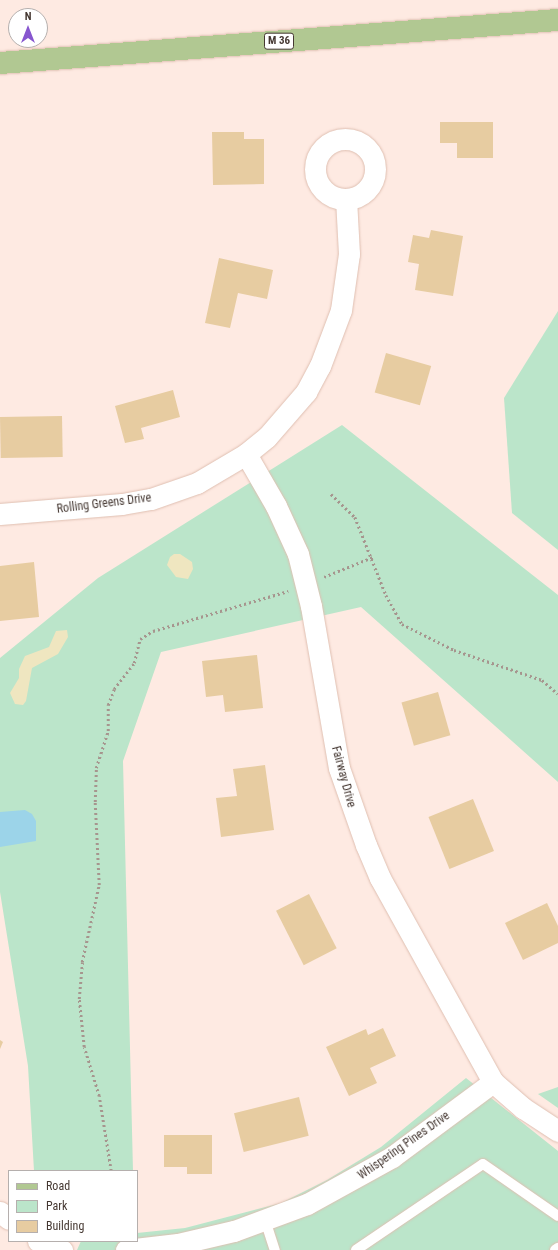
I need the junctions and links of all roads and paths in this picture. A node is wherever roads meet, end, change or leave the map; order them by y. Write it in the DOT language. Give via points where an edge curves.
graph roads {
  1 [pos="558,20"];
  2 [pos="0,63"];
  3 [pos="346,199"];
  4 [pos="246,454"];
  5 [pos="331,494"];
  6 [pos="0,514"];
  7 [pos="373,557"];
  8 [pos="307,585"];
  9 [pos="558,694"];
  10 [pos="493,1082"];
  11 [pos="558,1131"];
  12 [pos="111,1170"];
  13 [pos="0,1212"];
  14 [pos="558,1216"];
  15 [pos="8,1218"];
  16 [pos="265,1220"];
  17 [pos="558,1248"];
  18 [pos="126,1250"];
  19 [pos="275,1250"];
  20 [pos="356,1250"];
  21 [pos="555,1250"];
  1 -- 2 [label="main road, M 36"];
  3 -- 4 [label="street, Rolling Greens Drive" via="349,254 346,282 341,310 331,338 306,392 277,426"];
  4 -- 6 [label="street, Rolling Greens Drive" via="197,483 150,499 95,507"];
  4 -- 8 [label="street, Fairway Drive" via="287,529"];
  5 -- 7 [label="path" via="355,517"];
  7 -- 8 [label="path"];
  7 -- 9 [label="path" via="386,595 402,624 454,650 542,680"];
  8 -- 10 [label="street, Fairway Drive" via="334,745 355,818 380,878"];
  8 -- 12 [label="path" via="153,631 140,639 134,663 114,689 108,705 108,731 96,768 99,885 82,962 79,999 84,1046 99,1096"];
  10 -- 11 [label="street" via="523,1108"];
  10 -- 16 [label="street, Whispering Pines Drive" via="392,1157 362,1176 307,1204"];
  13 -- 15 [label="street"];
  14 -- 20 [label="lane" via="483,1164"];
  16 -- 18 [label="street, Whispering Pines Drive" via="204,1238"];
  16 -- 19 [label="lane"];
  17 -- 21 [label="lane"];
}
